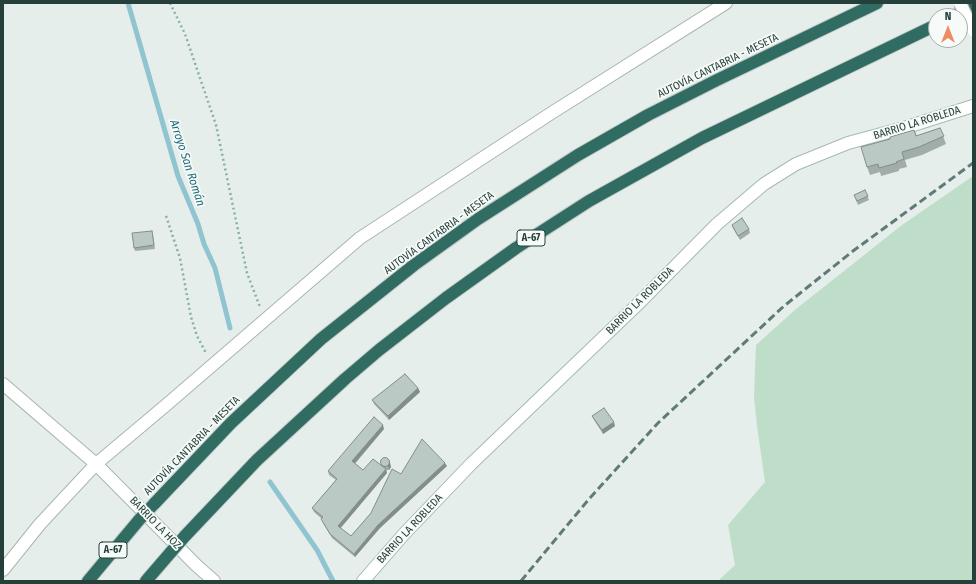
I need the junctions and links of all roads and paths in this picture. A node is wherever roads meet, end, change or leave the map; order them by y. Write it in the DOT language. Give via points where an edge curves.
graph roads {
  1 [pos="170,3"];
  2 [pos="726,3"];
  3 [pos="877,3"];
  4 [pos="960,3"];
  5 [pos="928,29"];
  6 [pos="973,30"];
  7 [pos="973,106"];
  8 [pos="166,216"];
  9 [pos="265,321"];
  10 [pos="214,365"];
  11 [pos="3,384"];
  12 [pos="96,464"];
  13 [pos="3,570"];
  14 [pos="88,581"];
  15 [pos="146,581"];
  16 [pos="214,581"];
  17 [pos="363,581"];
  1 -- 9 [label="path" via="185,34 216,125 247,273"];
  2 -- 9 [label="street" via="360,238"];
  3 -- 14 [label="highway, AUTOVÍA CANTABRIA - MESETA / A-67, bridge" via="717,80 613,134 472,222 392,282 311,348 231,423 139,520"];
  4 -- 6 [label="street, bridge"];
  5 -- 15 [label="highway, A-67, bridge" via="702,138 589,201 516,248 411,324 345,379 229,489"];
  7 -- 17 [label="street, BARRIO LA ROBLEDA" via="848,143 796,164 764,184 716,224 637,305 471,464"];
  8 -- 10 [label="path" via="180,258 186,297 197,336"];
  9 -- 10 [label="street"];
  10 -- 12 [label="street"];
  11 -- 12 [label="street, BARRIO LA HOZ"];
  12 -- 13 [label="street" via="40,524"];
  12 -- 16 [label="street, BARRIO LA HOZ"];
}
